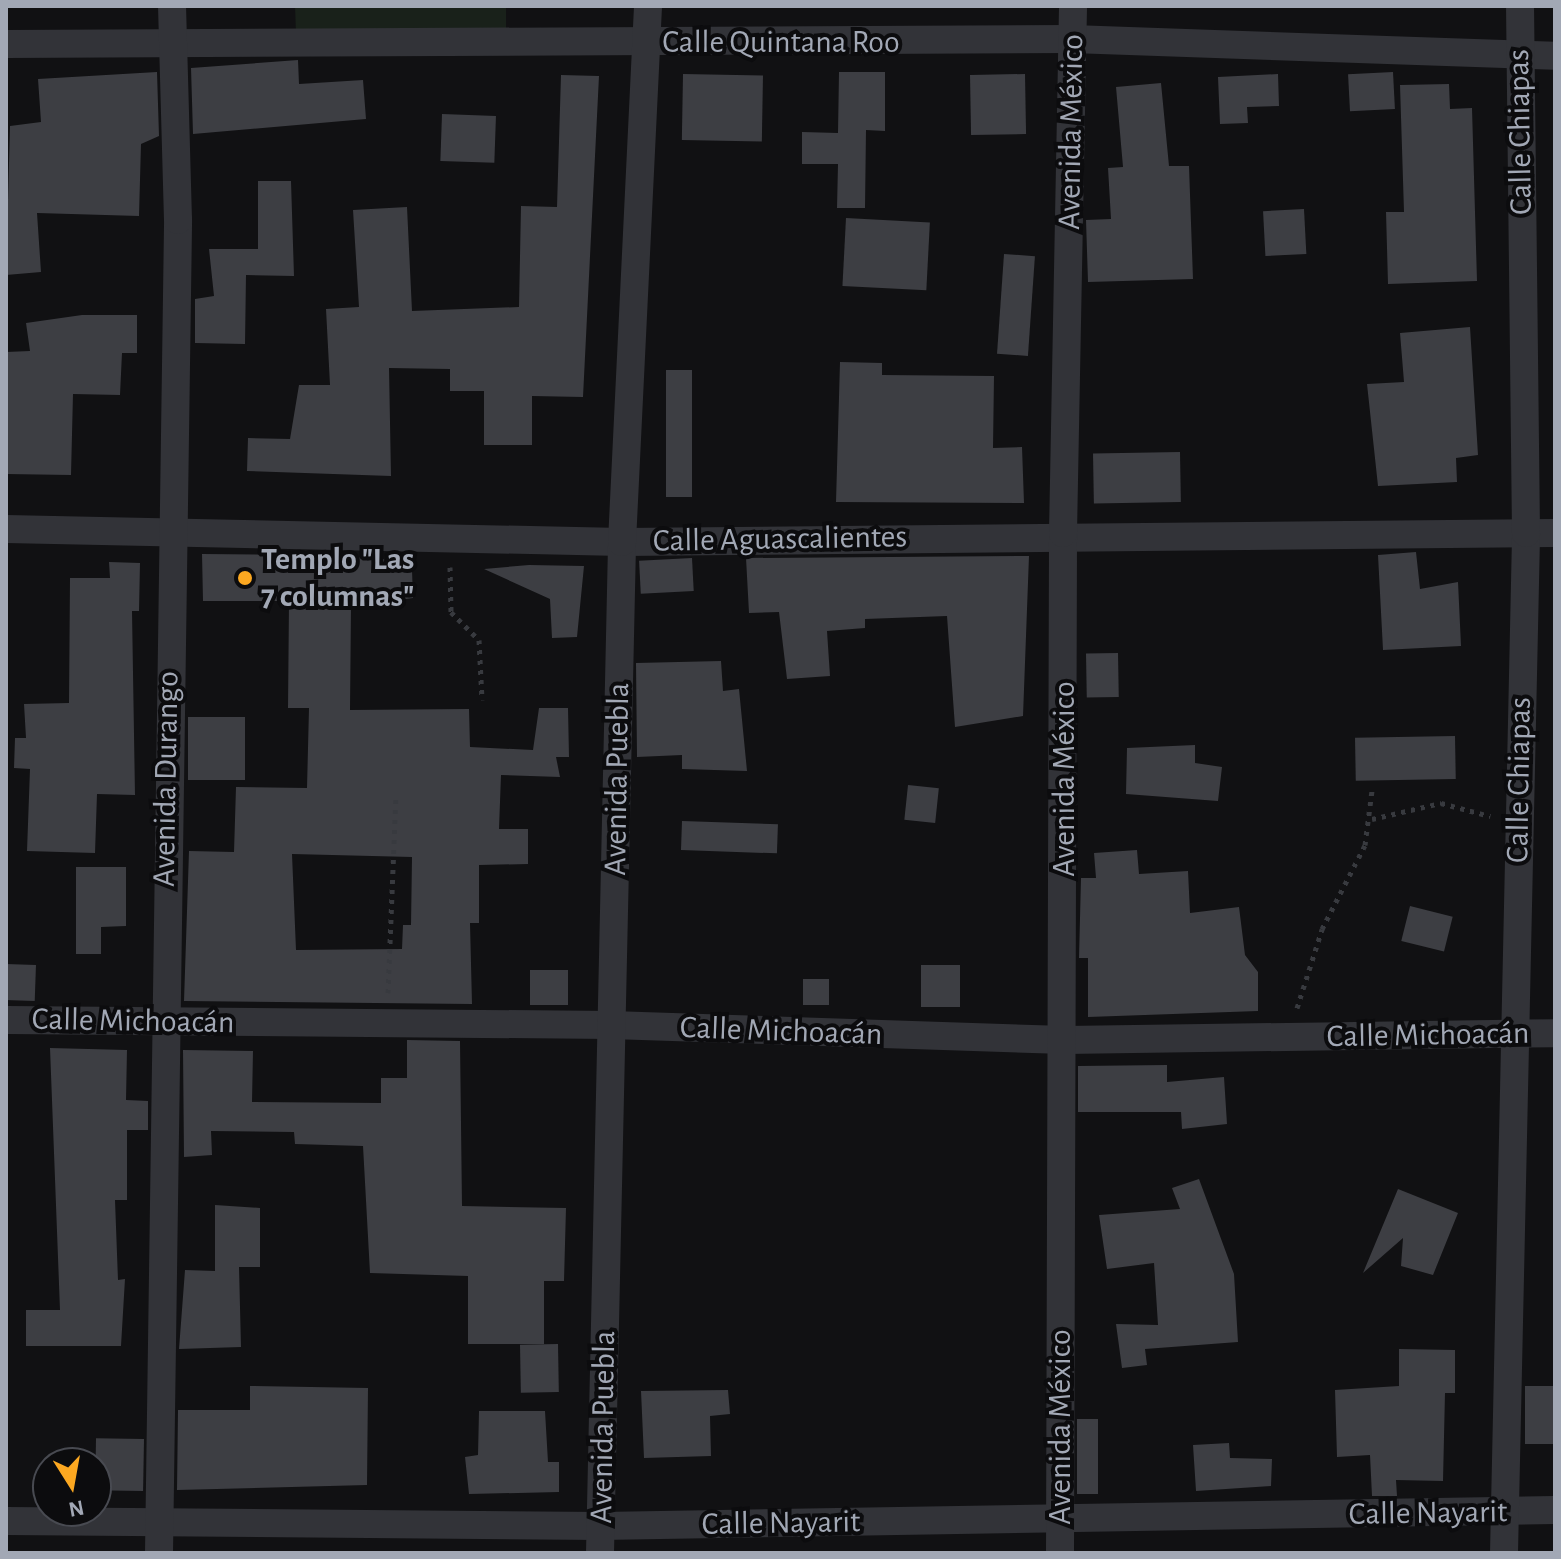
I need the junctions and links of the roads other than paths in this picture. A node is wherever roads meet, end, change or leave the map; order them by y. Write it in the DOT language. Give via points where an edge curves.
graph roads {
  1 [pos="172,6"];
  2 [pos="648,6"];
  3 [pos="1073,6"];
  4 [pos="1520,6"];
  5 [pos="1072,39"];
  6 [pos="648,43"];
  7 [pos="6,44"];
  8 [pos="171,46"];
  9 [pos="1555,56"];
  10 [pos="1519,57"];
  11 [pos="6,529"];
  12 [pos="172,530"];
  13 [pos="1063,533"];
  14 [pos="1526,533"];
  15 [pos="1555,533"];
  16 [pos="622,542"];
  17 [pos="6,1020"];
  18 [pos="161,1021"];
  19 [pos="611,1025"];
  20 [pos="1513,1033"];
  21 [pos="1555,1033"];
  22 [pos="1065,1040"];
  23 [pos="1555,1510"];
  24 [pos="1504,1512"];
  25 [pos="1059,1519"];
  26 [pos="6,1521"];
  27 [pos="159,1522"];
  28 [pos="600,1539"];
  29 [pos="159,1553"];
  30 [pos="1060,1553"];
  31 [pos="1504,1553"];
  1 -- 8 [label="street, Avenida Durango"];
  2 -- 6 [label="street, Avenida Puebla"];
  3 -- 5 [label="street, Avenida México"];
  4 -- 10 [label="street, Calle Chiapas"];
  5 -- 6 [label="street, Calle Quintana Roo"];
  5 -- 10 [label="street, Calle Quintana Roo"];
  5 -- 13 [label="street, Avenida México"];
  6 -- 8 [label="street, Calle Quintana Roo"];
  6 -- 16 [label="street, Avenida Puebla"];
  7 -- 8 [label="street, Calle Quintana Roo"];
  8 -- 12 [label="street, Avenida Durango" via="178,220"];
  9 -- 10 [label="street, Calle Quintana Roo"];
  10 -- 14 [label="street, Calle Chiapas"];
  11 -- 12 [label="street, Calle Aguascalientes"];
  12 -- 16 [label="street, Calle Aguascalientes"];
  12 -- 18 [label="street, Avenida Durango"];
  13 -- 14 [label="street, Calle Aguascalientes"];
  13 -- 16 [label="street, Calle Aguascalientes"];
  13 -- 22 [label="street, Avenida México"];
  14 -- 15 [label="street, Calle Aguascalientes"];
  14 -- 20 [label="street, Calle Chiapas"];
  16 -- 19 [label="street, Avenida Puebla"];
  17 -- 18 [label="street, Calle Michoacán"];
  18 -- 19 [label="street, Calle Michoacán"];
  18 -- 27 [label="street, Avenida Durango"];
  19 -- 22 [label="street, Calle Michoacán"];
  19 -- 28 [label="street, Avenida Puebla"];
  20 -- 21 [label="street, Calle Michoacán"];
  20 -- 22 [label="street, Calle Michoacán"];
  20 -- 24 [label="street, Calle Chiapas"];
  22 -- 25 [label="street, Avenida México"];
  23 -- 24 [label="street, Calle Nayarit"];
  24 -- 25 [label="street, Calle Nayarit"];
  24 -- 31 [label="street, Calle Chiapas"];
  25 -- 28 [label="street, Calle Nayarit"];
  25 -- 30 [label="street, Avenida México"];
  26 -- 27 [label="street, Calle Nayarit"];
  27 -- 28 [label="street, Calle Nayarit"];
  27 -- 29 [label="street, Avenida Durango"];
}
